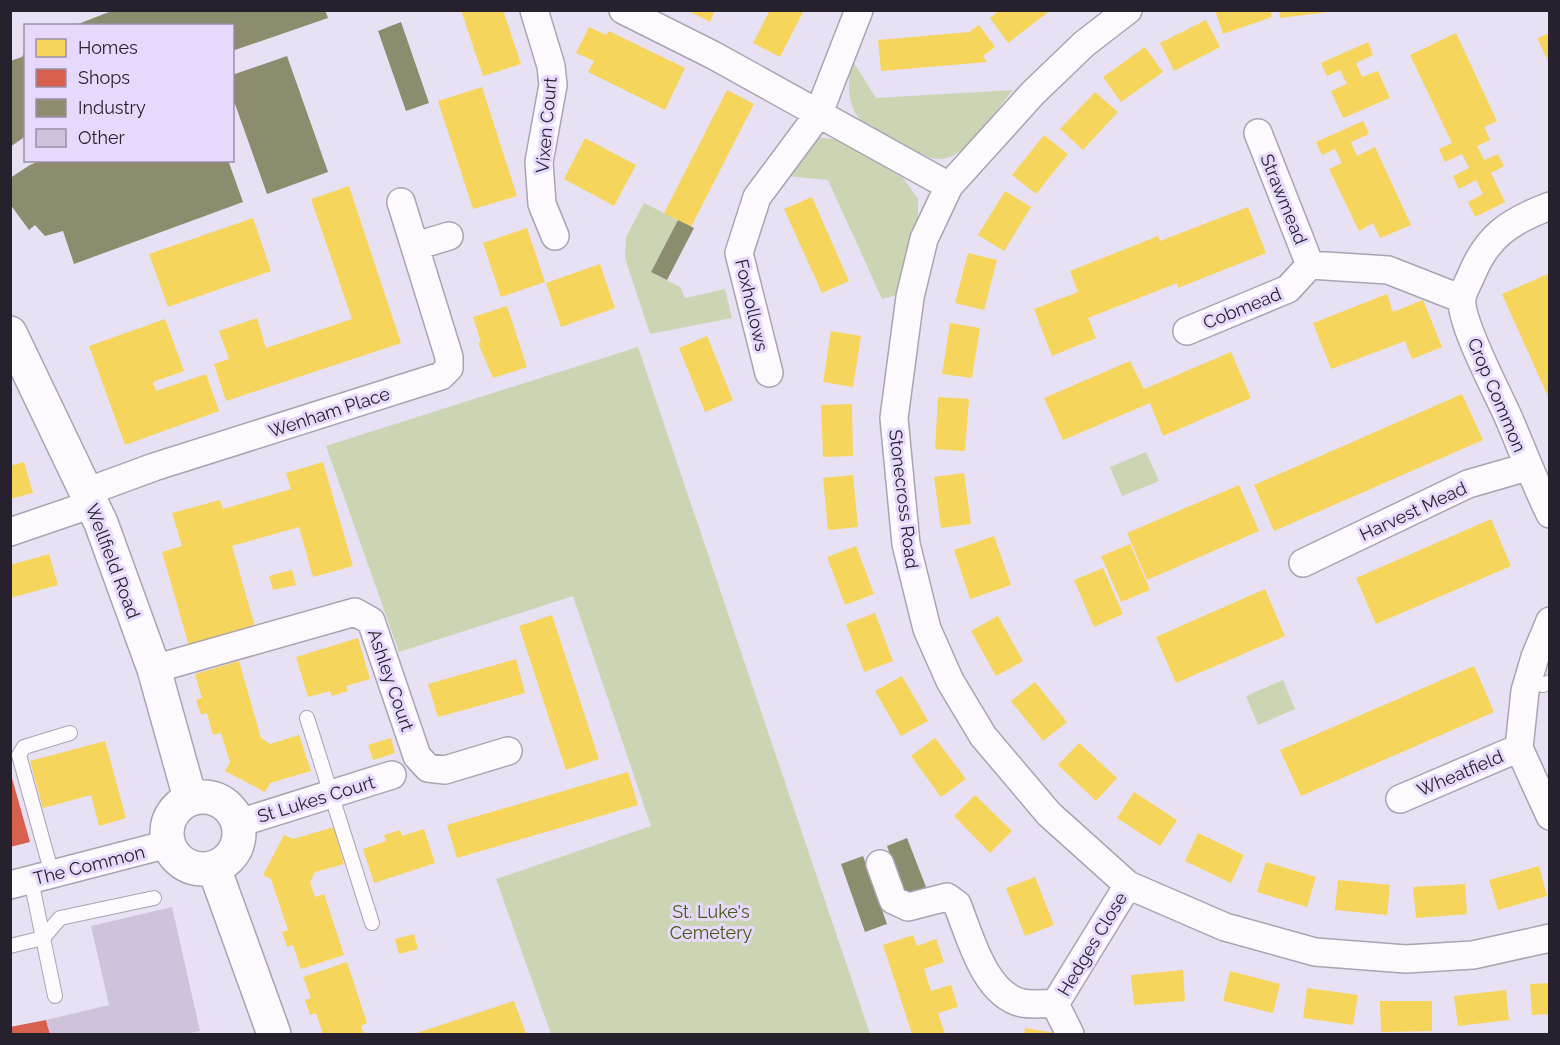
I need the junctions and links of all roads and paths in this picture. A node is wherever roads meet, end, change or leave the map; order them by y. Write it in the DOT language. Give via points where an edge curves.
graph roads {
  1 [pos="623,10"];
  2 [pos="859,10"];
  3 [pos="1128,10"];
  4 [pos="540,12"];
  5 [pos="818,114"];
  6 [pos="1258,133"];
  7 [pos="949,186"];
  8 [pos="401,202"];
  9 [pos="1550,206"];
  10 [pos="448,236"];
  11 [pos="555,236"];
  12 [pos="416,246"];
  13 [pos="1310,265"];
  14 [pos="1462,299"];
  15 [pos="1187,331"];
  16 [pos="10,333"];
  17 [pos="769,373"];
  18 [pos="1527,467"];
  19 [pos="89,498"];
  20 [pos="1550,514"];
  21 [pos="10,532"];
  22 [pos="1303,562"];
  23 [pos="1550,621"];
  24 [pos="154,669"];
  25 [pos="1539,681"];
  26 [pos="307,718"];
  27 [pos="70,733"];
  28 [pos="1519,747"];
  29 [pos="508,751"];
  30 [pos="392,775"];
  31 [pos="332,795"];
  32 [pos="190,798"];
  33 [pos="1400,799"];
  34 [pos="1550,816"];
  35 [pos="239,823"];
  36 [pos="168,844"];
  37 [pos="880,864"];
  38 [pos="214,868"];
  39 [pos="31,879"];
  40 [pos="1128,885"];
  41 [pos="154,898"];
  42 [pos="372,923"];
  43 [pos="43,938"];
  44 [pos="1550,938"];
  45 [pos="10,946"];
  46 [pos="55,996"];
  47 [pos="1055,1004"];
  48 [pos="274,1035"];
  49 [pos="1070,1035"];
  1 -- 5 [label="street"];
  2 -- 5 [label="street, Foxhollows"];
  3 -- 7 [label="street, Stonecross Road" via="1084,44 1033,93"];
  4 -- 11 [label="street, Vixen Court" via="553,85 539,162 542,204"];
  5 -- 7 [label="street"];
  5 -- 17 [label="street, Foxhollows" via="757,197 739,253"];
  6 -- 13 [label="street, Strawmead"];
  7 -- 40 [label="street, Stonecross Road" via="924,239 910,297 894,418 906,544 927,629 950,681 983,736 1049,814"];
  8 -- 12 [label="street, Wenham Place"];
  9 -- 14 [label="street" via="1518,218 1495,236 1478,258"];
  10 -- 12 [label="street"];
  12 -- 19 [label="street, Wenham Place" via="449,357 449,368 441,376 154,467"];
  13 -- 14 [label="street" via="1388,270"];
  13 -- 15 [label="street, Cobmead" via="1288,289"];
  14 -- 18 [label="street, Crop Common" via="1473,344"];
  16 -- 19 [label="main road, Wellfield Road"];
  18 -- 20 [label="street, Crop Common"];
  18 -- 22 [label="street, Harvest Mead" via="1468,484"];
  19 -- 21 [label="street, Wenham Place"];
  19 -- 24 [label="main road, Wellfield Road"];
  23 -- 25 [label="street"];
  24 -- 29 [label="street, Ashley Court" via="355,612 371,621 417,756 428,768 445,770"];
  24 -- 32 [label="main road, Wellfield Road"];
  25 -- 28 [label="street"];
  26 -- 31 [label="lane"];
  27 -- 39 [label="lane" via="24,747 19,755"];
  28 -- 33 [label="street, Wheatfield"];
  28 -- 34 [label="street"];
  30 -- 31 [label="street, St Lukes Court"];
  31 -- 35 [label="street, St Lukes Court"];
  31 -- 42 [label="lane"];
  32 -- 35 [label="main road" via="211,797 231,809"];
  32 -- 36 [label="main road" via="174,810 167,825"];
  35 -- 38 [label="main road" via="239,841 228,861"];
  36 -- 38 [label="main road" via="178,861 196,870"];
  36 -- 39 [label="street, The Common"];
  37 -- 47 [label="street, Hedges Close" via="893,900 908,907 947,897 957,904 989,980 1001,994 1022,1003"];
  38 -- 48 [label="main road"];
  39 -- 43 [label="lane"];
  40 -- 44 [label="street, Stonecross Road" via="1225,927 1315,952 1406,959 1473,955"];
  40 -- 47 [label="street, Hedges Close"];
  41 -- 43 [label="lane" via="60,918"];
  43 -- 45 [label="lane"];
  43 -- 46 [label="lane"];
  47 -- 49 [label="street, Hedges Close"];
}
